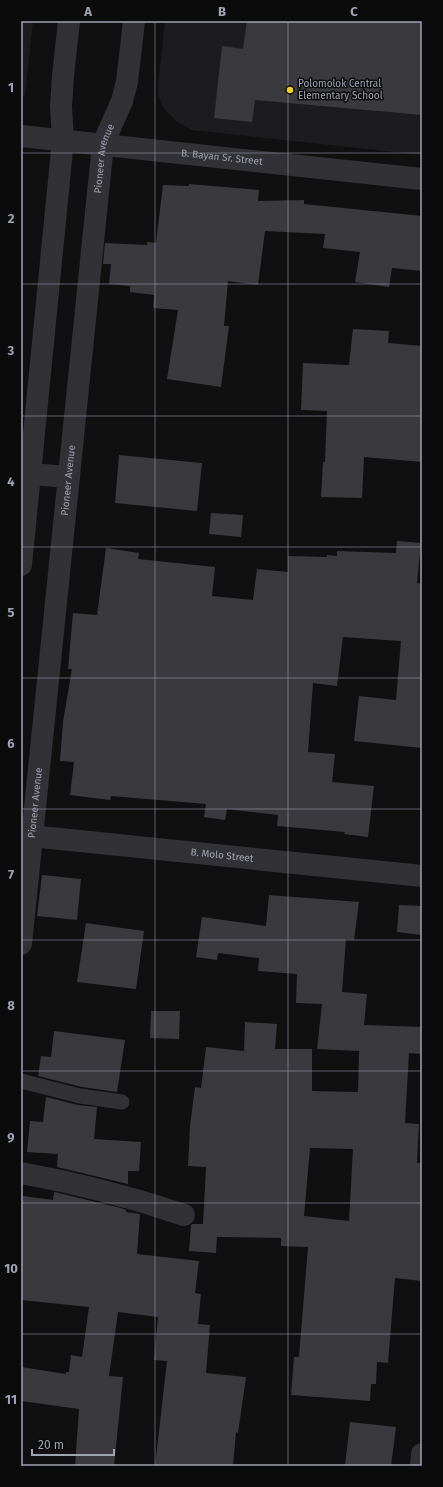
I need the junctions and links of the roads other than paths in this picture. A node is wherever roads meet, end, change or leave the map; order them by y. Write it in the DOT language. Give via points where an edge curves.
graph roads {
  1 [pos="69,21"];
  2 [pos="134,21"];
  3 [pos="21,136"];
  4 [pos="63,140"];
  5 [pos="102,144"];
  6 [pos="422,179"];
  7 [pos="30,474"];
  8 [pos="69,476"];
  9 [pos="21,565"];
  10 [pos="27,836"];
  11 [pos="422,876"];
  12 [pos="21,944"];
  13 [pos="21,1081"];
  14 [pos="122,1102"];
  15 [pos="21,1173"];
  16 [pos="184,1215"];
  17 [pos="422,1454"];
  18 [pos="421,1466"];
  1 -- 4 [label="street" via="61,106"];
  2 -- 5 [label="street, Pioneer Avenue" via="127,82 122,101"];
  3 -- 4 [label="street, B. Bayan Sr. Street"];
  4 -- 5 [label="street, B. Bayan Sr. Street"];
  4 -- 7 [label="street"];
  5 -- 6 [label="street, B. Bayan Sr. Street"];
  5 -- 8 [label="street, Pioneer Avenue"];
  7 -- 8 [label="street"];
  7 -- 9 [label="street"];
  8 -- 10 [label="street, Pioneer Avenue"];
  10 -- 11 [label="street, B. Molo Street"];
  10 -- 12 [label="street, Pioneer Avenue"];
  13 -- 14 [label="lane" via="80,1096"];
  15 -- 16 [label="street" via="64,1180 137,1199"];
  17 -- 18 [label="street"];
}
